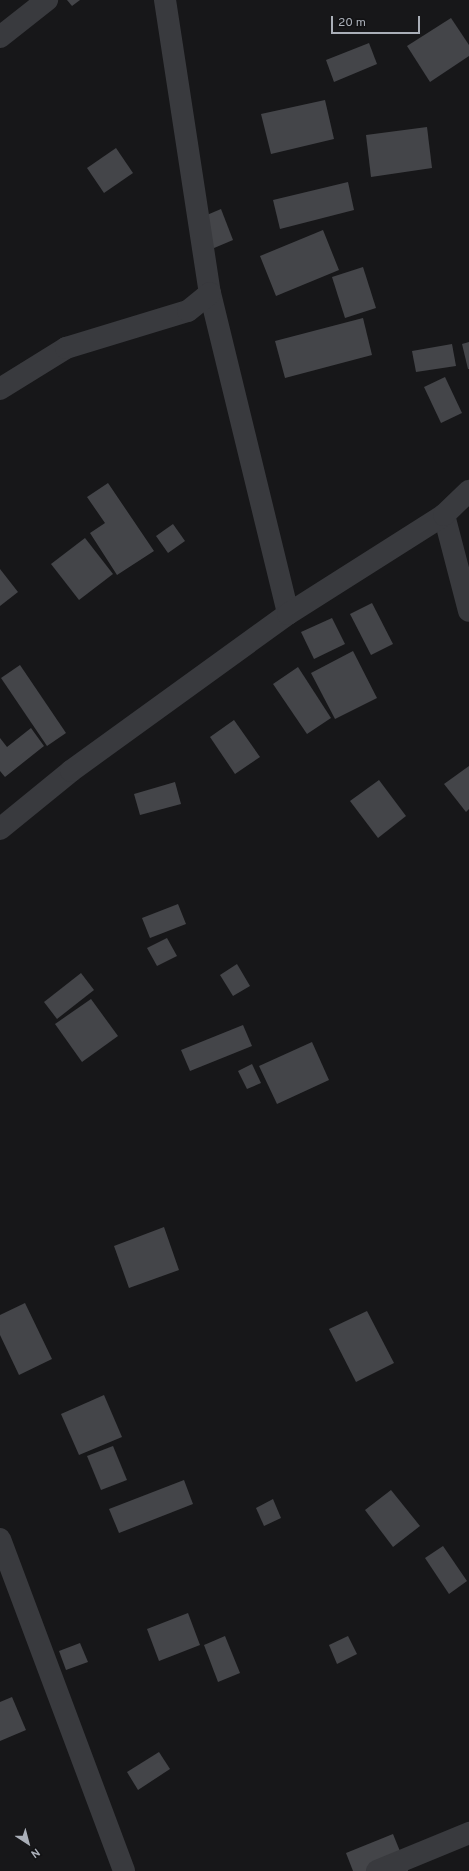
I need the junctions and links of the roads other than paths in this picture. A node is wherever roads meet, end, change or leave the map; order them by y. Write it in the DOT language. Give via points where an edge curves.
graph roads {
  1 [pos="47,0"];
  2 [pos="165,0"];
  3 [pos="0,38"];
  4 [pos="210,294"];
  5 [pos="0,390"];
  6 [pos="469,491"];
  7 [pos="444,515"];
  8 [pos="469,611"];
  9 [pos="288,614"];
  10 [pos="0,829"];
  11 [pos="0,1539"];
  12 [pos="469,1833"];
  13 [pos="124,1871"];
  14 [pos="377,1871"];
  1 -- 3 [label="street"];
  2 -- 4 [label="street"];
  4 -- 5 [label="street" via="188,311 66,348"];
  4 -- 9 [label="street"];
  6 -- 7 [label="street"];
  7 -- 8 [label="street"];
  7 -- 9 [label="street"];
  9 -- 10 [label="street" via="71,771"];
  11 -- 13 [label="street"];
  12 -- 14 [label="street"];
}
